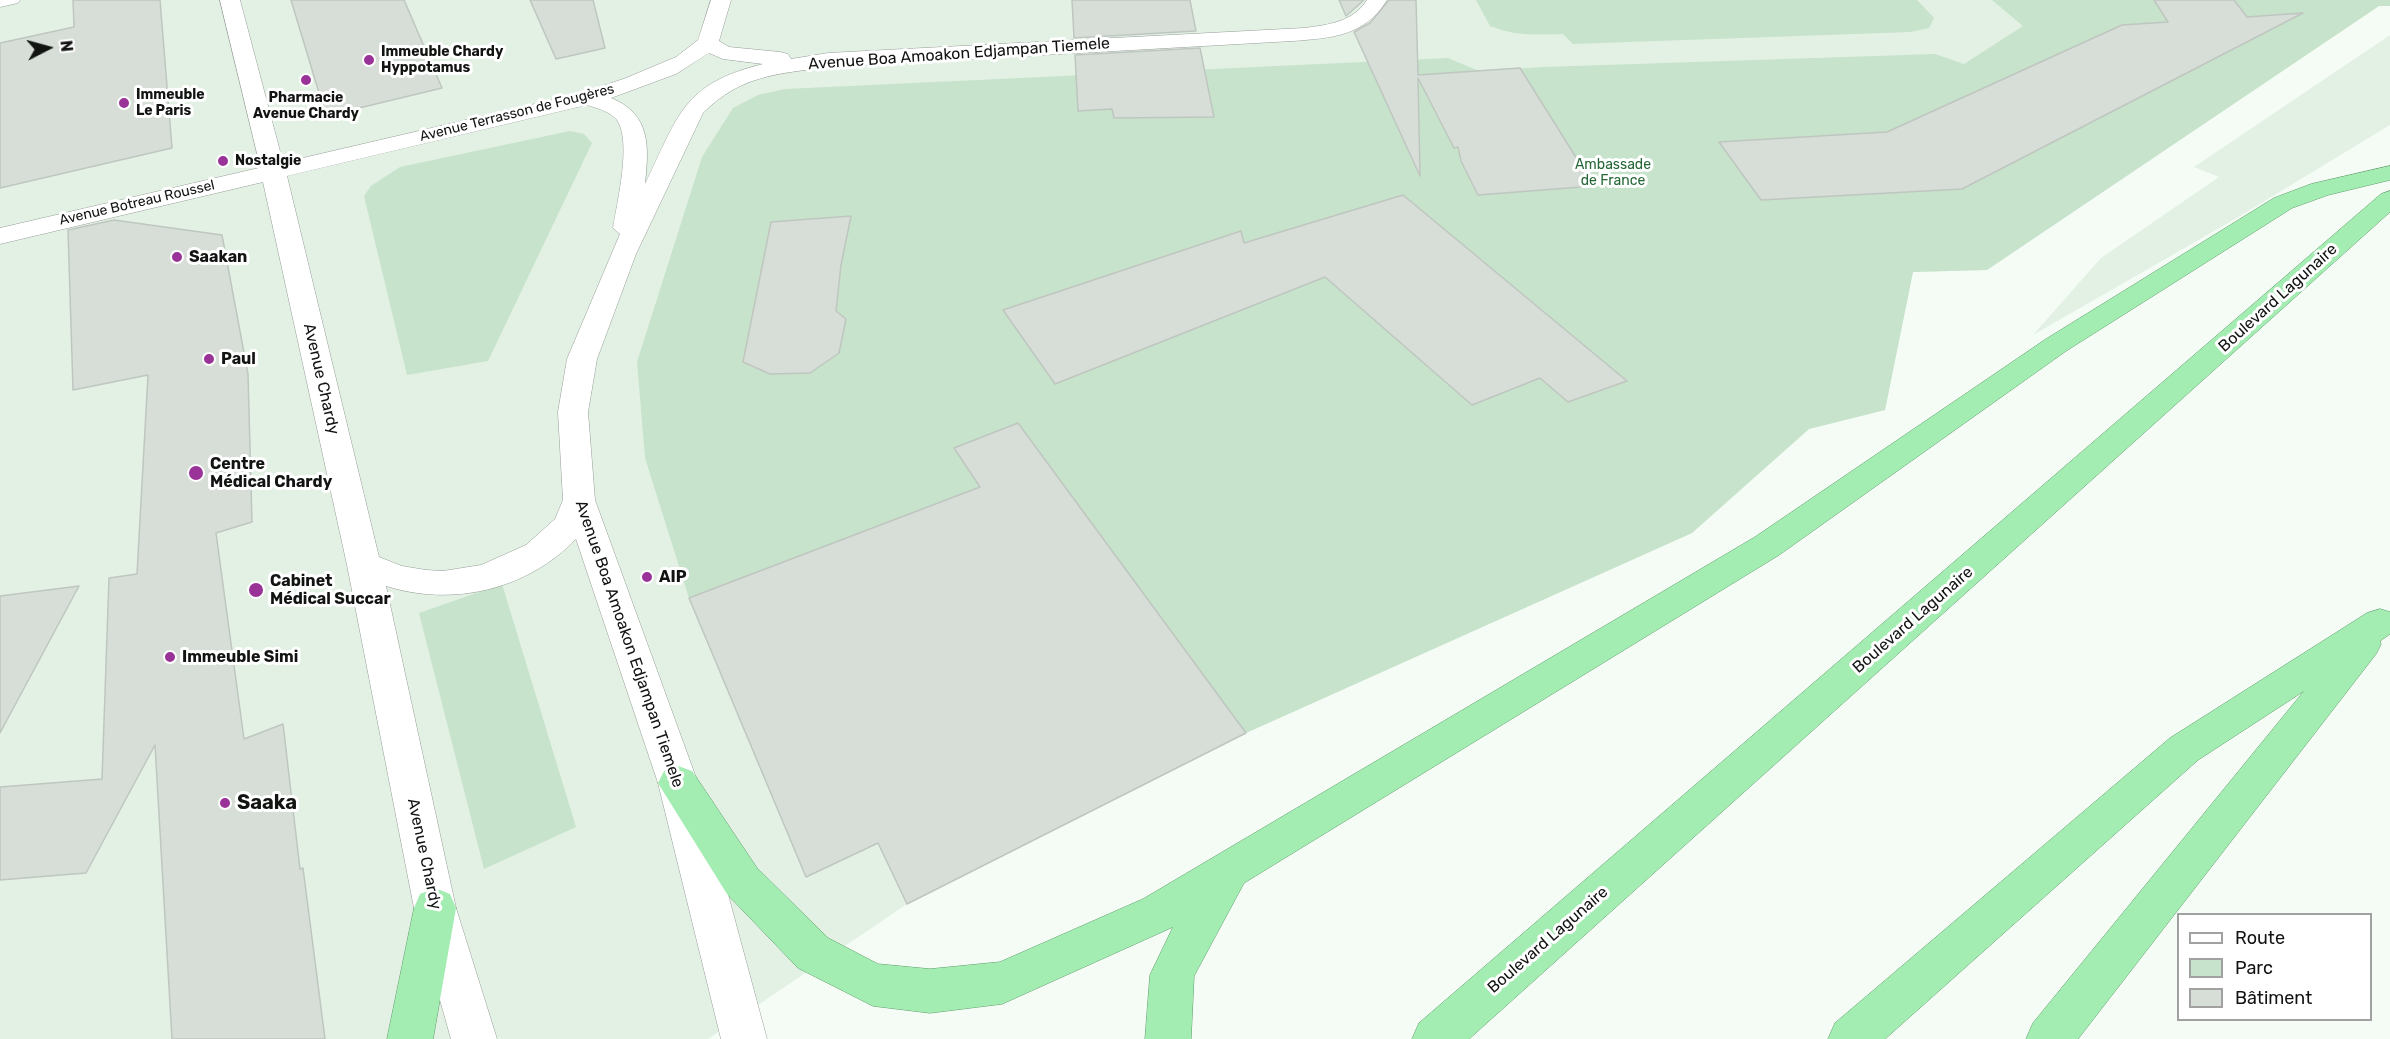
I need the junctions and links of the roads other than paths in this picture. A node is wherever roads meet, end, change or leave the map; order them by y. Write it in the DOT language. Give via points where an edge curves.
graph roads {
  1 [pos="230,0"];
  2 [pos="721,0"];
  3 [pos="1377,0"];
  4 [pos="707,43"];
  5 [pos="828,60"];
  6 [pos="590,98"];
  7 [pos="273,170"];
  8 [pos="2390,173"];
  9 [pos="2390,199"];
  10 [pos="0,236"];
  11 [pos="623,254"];
  12 [pos="579,500"];
  13 [pos="364,565"];
  14 [pos="2385,617"];
  15 [pos="678,783"];
  16 [pos="1232,867"];
  17 [pos="435,908"];
  18 [pos="410,1039"];
  19 [pos="474,1039"];
  20 [pos="744,1039"];
  21 [pos="1168,1039"];
  22 [pos="1435,1039"];
  23 [pos="1851,1039"];
  24 [pos="2049,1039"];
  1 -- 7 [label="street, Avenue Chardy"];
  2 -- 4 [label="street"];
  3 -- 5 [label="street, Avenue Boa Amoakon Edjampan Tiemele" via="1373,9 1338,30 1316,33"];
  4 -- 5 [label="street" via="723,53 741,57"];
  4 -- 6 [label="street, Avenue Terrasson de Fougères" via="681,62 648,78"];
  5 -- 11 [label="street, Avenue Boa Amoakon Edjampan Tiemele" via="740,77 711,92 693,110"];
  6 -- 7 [label="street, Avenue Terrasson de Fougères"];
  6 -- 11 [label="street" via="619,110 629,120 634,142"];
  7 -- 10 [label="street, Avenue Botreau Roussel"];
  7 -- 13 [label="street, Avenue Chardy"];
  8 -- 16 [label="highway" via="2320,189 2283,203 2056,345 1767,546"];
  9 -- 22 [label="highway, Boulevard Lagunaire"];
  11 -- 12 [label="street, Avenue Boa Amoakon Edjampan Tiemele" via="582,359 573,412"];
  12 -- 13 [label="street" via="567,529 539,553 487,578 429,584 397,578"];
  12 -- 15 [label="street, Avenue Boa Amoakon Edjampan Tiemele"];
  13 -- 17 [label="street, Avenue Chardy"];
  14 -- 23 [label="highway" via="2184,749"];
  14 -- 24 [label="highway"];
  15 -- 16 [label="highway" via="742,881 813,952 873,985 930,991 1002,983 1158,913"];
  15 -- 20 [label="street, Avenue Boa Amoakon Edjampan Tiemele"];
  16 -- 21 [label="highway" via="1172,975"];
  17 -- 18 [label="highway"];
  17 -- 19 [label="street, Avenue Chardy"];
}
